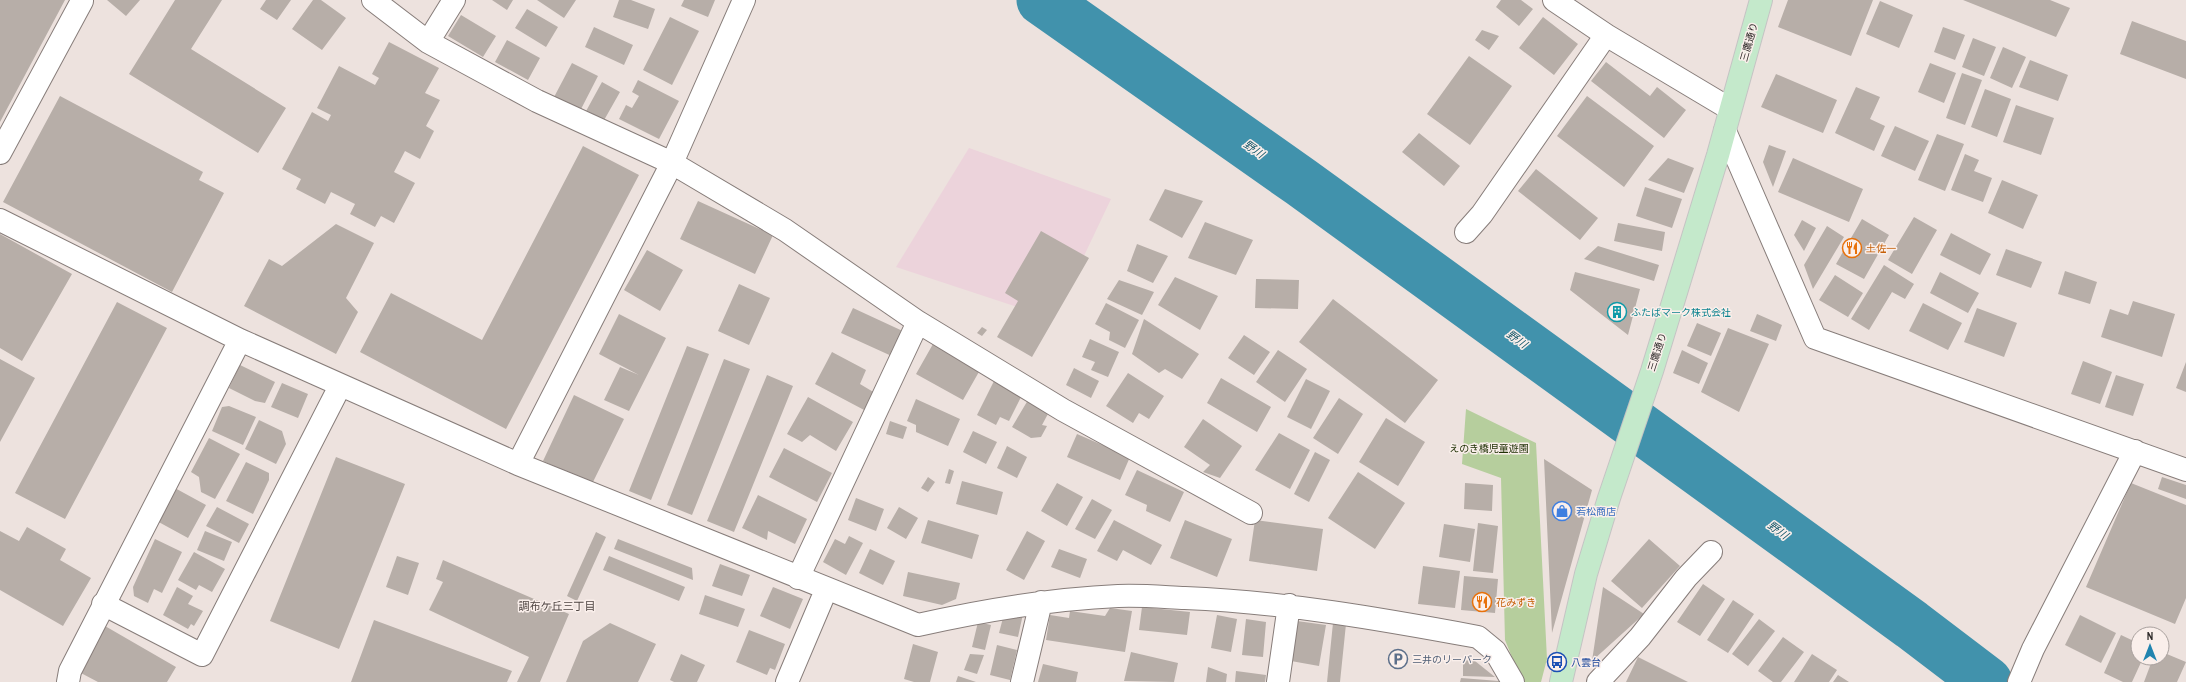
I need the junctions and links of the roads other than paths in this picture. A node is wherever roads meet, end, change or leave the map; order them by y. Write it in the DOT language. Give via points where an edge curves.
graph roads {
  1 [pos="373,0"];
  2 [pos="454,0"];
  3 [pos="744,0"];
  4 [pos="1554,0"];
  5 [pos="1761,0"];
  6 [pos="82,2"];
  7 [pos="1606,35"];
  8 [pos="428,42"];
  9 [pos="1730,109"];
  10 [pos="1725,131"];
  11 [pos="0,153"];
  12 [pos="672,163"];
  13 [pos="0,220"];
  14 [pos="1466,232"];
  15 [pos="918,322"];
  16 [pos="240,340"];
  17 [pos="340,386"];
  18 [pos="2135,451"];
  19 [pos="518,464"];
  20 [pos="2186,470"];
  21 [pos="1251,513"];
  22 [pos="1711,552"];
  23 [pos="798,578"];
  24 [pos="826,590"];
  25 [pos="1041,602"];
  26 [pos="103,604"];
  27 [pos="1289,606"];
  28 [pos="68,682"];
  29 [pos="787,682"];
  30 [pos="1022,682"];
  31 [pos="1278,682"];
  32 [pos="1513,682"];
  33 [pos="1561,682"];
  34 [pos="1598,682"];
  35 [pos="2019,682"];
  1 -- 8 [label="street"];
  2 -- 8 [label="street"];
  3 -- 12 [label="street"];
  4 -- 7 [label="street"];
  5 -- 9 [label="main road, 三鷹通り"];
  6 -- 11 [label="street"];
  7 -- 9 [label="street"];
  7 -- 14 [label="street"];
  8 -- 12 [label="street" via="537,101"];
  9 -- 10 [label="main road, 三鷹通り"];
  10 -- 18 [label="street" via="1815,338 1871,360"];
  10 -- 33 [label="main road, 三鷹通り" via="1586,574"];
  12 -- 15 [label="street" via="786,230"];
  12 -- 19 [label="street"];
  13 -- 16 [label="street"];
  15 -- 21 [label="street" via="1063,410"];
  15 -- 23 [label="street"];
  16 -- 17 [label="street"];
  16 -- 26 [label="street"];
  17 -- 19 [label="street"];
  17 -- 26 [label="street" via="202,655"];
  18 -- 20 [label="street"];
  18 -- 35 [label="street"];
  19 -- 23 [label="street"];
  22 -- 34 [label="street" via="1686,578 1640,637"];
  23 -- 24 [label="street"];
  24 -- 25 [label="street" via="918,625"];
  24 -- 29 [label="street"];
  25 -- 27 [label="street" via="1120,596 1240,600"];
  25 -- 30 [label="street"];
  26 -- 28 [label="street" via="70,671"];
  27 -- 31 [label="street"];
  27 -- 32 [label="street" via="1478,637 1496,651"];
}
